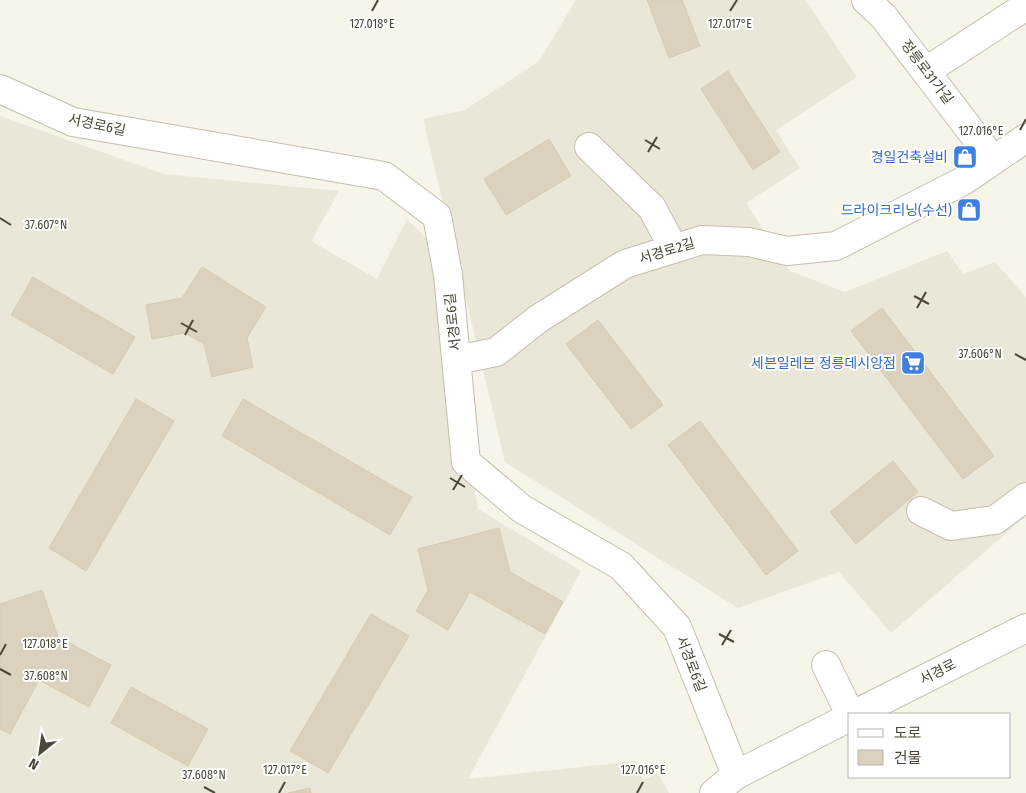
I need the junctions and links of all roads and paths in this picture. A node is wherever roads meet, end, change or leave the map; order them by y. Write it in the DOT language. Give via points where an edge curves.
graph roads {
  1 [pos="876,3"];
  2 [pos="1026,6"];
  3 [pos="926,72"];
  4 [pos="0,90"];
  5 [pos="1026,138"];
  6 [pos="589,147"];
  7 [pos="993,160"];
  8 [pos="674,249"];
  9 [pos="457,360"];
  10 [pos="1026,497"];
  11 [pos="921,511"];
  12 [pos="1024,633"];
  13 [pos="826,665"];
  14 [pos="849,713"];
  15 [pos="857,713"];
  16 [pos="848,717"];
  17 [pos="736,775"];
  18 [pos="714,793"];
  1 -- 3 [label="street, 정릉로31가길"];
  2 -- 3 [label="street"];
  3 -- 7 [label="street, 정릉로31가길"];
  4 -- 9 [label="street, 서경로6길" via="73,122 384,176 437,216 448,276"];
  5 -- 7 [label="street, 서경로2길"];
  6 -- 8 [label="street" via="652,208"];
  7 -- 8 [label="street, 서경로2길" via="963,181 836,246 787,251 749,242 702,240"];
  8 -- 9 [label="street, 서경로2길" via="625,264 538,319 496,352"];
  9 -- 17 [label="street, 서경로6길" via="466,462 522,509 621,566 677,627"];
  10 -- 11 [label="street" via="995,520 951,526"];
  12 -- 15 [label="street, 서경로"];
  13 -- 14 [label="street"];
  16 -- 17 [label="street"];
  17 -- 18 [label="street"];
}
